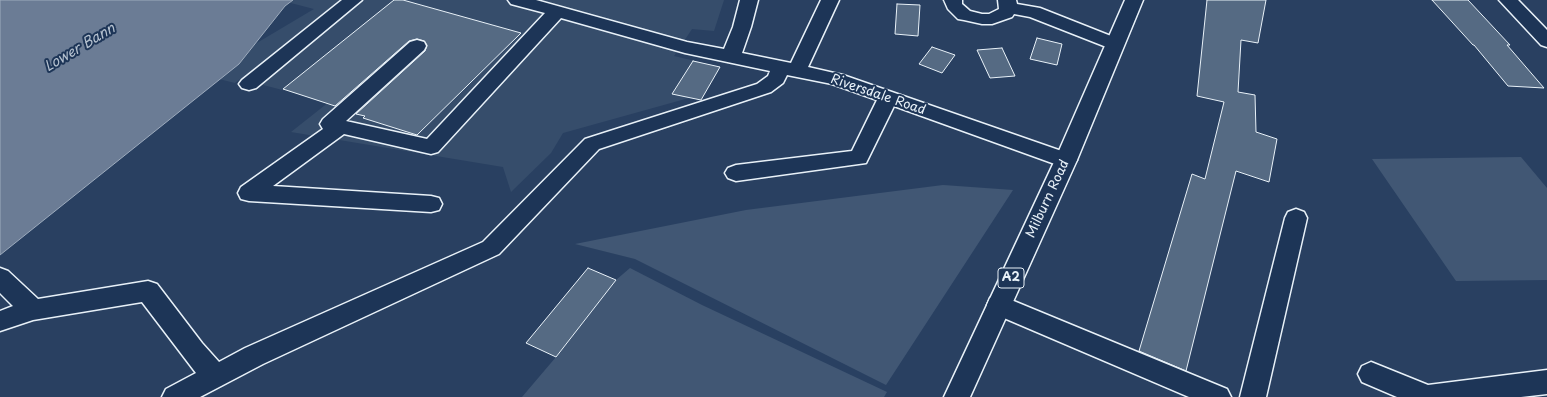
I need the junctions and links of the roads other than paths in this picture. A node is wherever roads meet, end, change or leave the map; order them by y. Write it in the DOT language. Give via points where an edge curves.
graph roads {
  1 [pos="353,0"];
  2 [pos="517,0"];
  3 [pos="749,0"];
  4 [pos="830,0"];
  5 [pos="953,0"];
  6 [pos="1134,0"];
  7 [pos="1508,0"];
  8 [pos="1008,4"];
  9 [pos="553,6"];
  10 [pos="1547,41"];
  11 [pos="1115,44"];
  12 [pos="417,46"];
  13 [pos="732,57"];
  14 [pos="789,69"];
  15 [pos="249,84"];
  16 [pos="888,98"];
  17 [pos="341,126"];
  18 [pos="1066,160"];
  19 [pos="736,173"];
  20 [pos="431,204"];
  21 [pos="1296,218"];
  22 [pos="0,278"];
  23 [pos="999,305"];
  24 [pos="33,310"];
  25 [pos="0,322"];
  26 [pos="1371,374"];
  27 [pos="215,376"];
  28 [pos="1547,382"];
  29 [pos="175,397"];
  30 [pos="957,397"];
  31 [pos="1218,397"];
  32 [pos="1254,397"];
  33 [pos="1428,397"];
  1 -- 15 [label="street"];
  2 -- 9 [label="street, Riversdale Road"];
  3 -- 13 [label="street"];
  4 -- 14 [label="street"];
  5 -- 8 [label="street" via="954,5 964,15 982,20 1000,17 1006,13"];
  6 -- 11 [label="street, Milburn Road / A2"];
  7 -- 10 [label="street"];
  8 -- 11 [label="street"];
  9 -- 13 [label="street, Riversdale Road" via="685,47"];
  9 -- 17 [label="street" via="432,147"];
  11 -- 18 [label="street, Milburn Road / A2"];
  12 -- 17 [label="street" via="330,124"];
  13 -- 14 [label="street, Riversdale Road"];
  14 -- 16 [label="street, Riversdale Road" via="836,79"];
  14 -- 27 [label="street" via="764,88 592,144 491,248"];
  16 -- 18 [label="street, Riversdale Road"];
  16 -- 19 [label="street" via="859,158"];
  17 -- 20 [label="street" via="249,194"];
  18 -- 23 [label="street, Milburn Road / A2"];
  21 -- 32 [label="street"];
  22 -- 24 [label="street"];
  23 -- 30 [label="street, Milburn Road / A2"];
  23 -- 31 [label="street"];
  24 -- 25 [label="street"];
  24 -- 27 [label="street" via="148,291"];
  26 -- 33 [label="street"];
  27 -- 29 [label="street"];
  28 -- 33 [label="street"];
}
